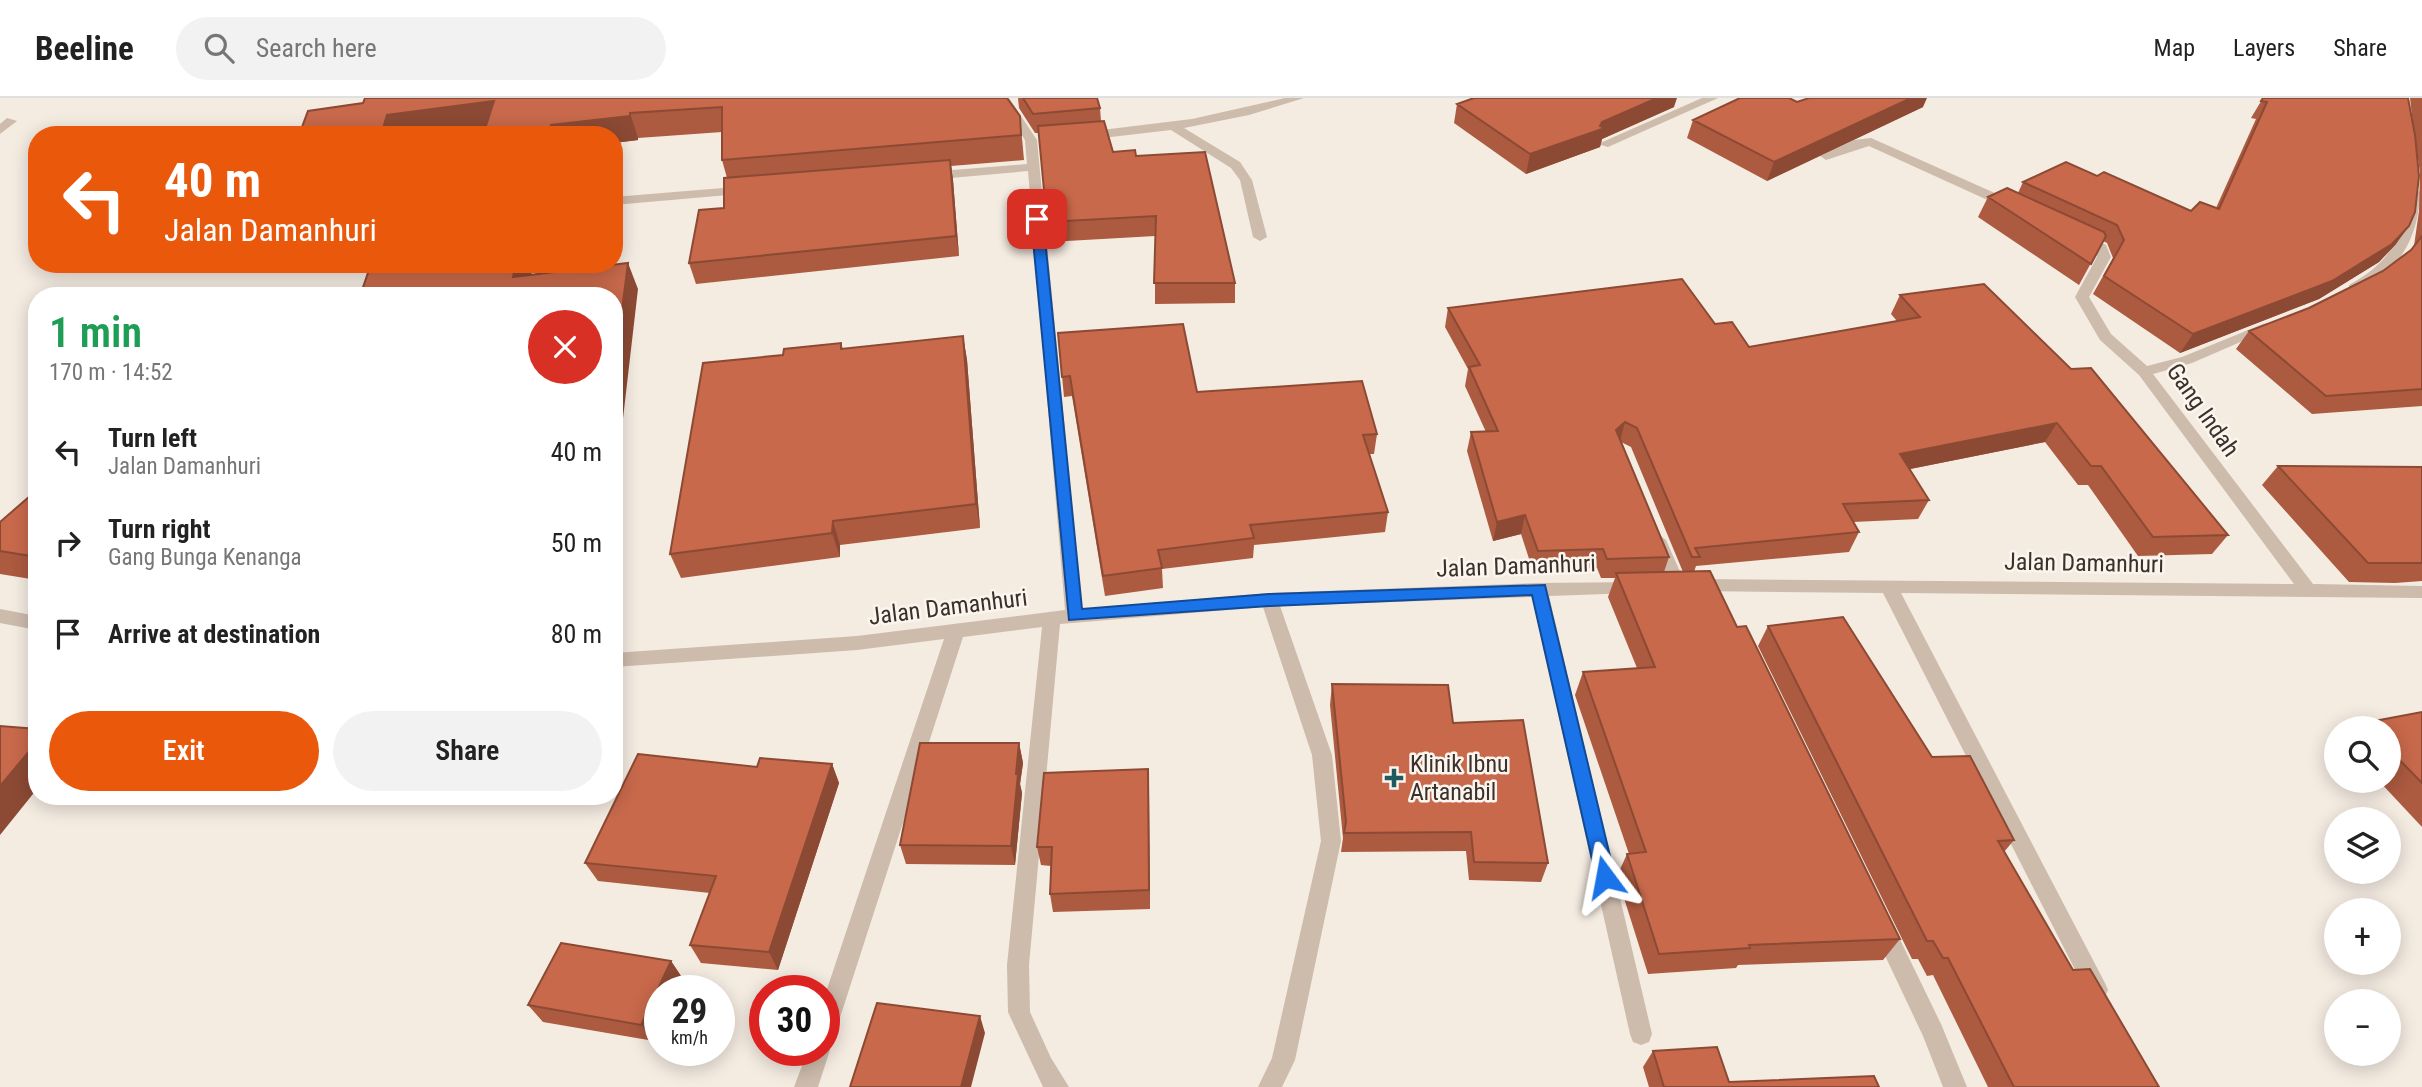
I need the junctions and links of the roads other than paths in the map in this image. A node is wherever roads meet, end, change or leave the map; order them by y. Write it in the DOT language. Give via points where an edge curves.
graph roads {
  1 [pos="1003,98"];
  2 [pos="1298,98"];
  3 [pos="1712,98"];
  4 [pos="12,121"];
  5 [pos="1176,128"];
  6 [pos="0,130"];
  7 [pos="1069,137"];
  8 [pos="1604,144"];
  9 [pos="1826,156"];
  10 [pos="1032,167"];
  11 [pos="909,177"];
  12 [pos="2414,180"];
  13 [pos="758,189"];
  14 [pos="623,200"];
  15 [pos="2028,213"];
  16 [pos="2066,230"];
  17 [pos="1260,237"];
  18 [pos="2343,294"];
  19 [pos="2286,320"];
  20 [pos="2144,372"];
  21 [pos="1651,523"];
  22 [pos="1716,585"];
  23 [pos="1663,586"];
  24 [pos="1888,586"];
  25 [pos="1539,589"];
  26 [pos="2308,590"];
  27 [pos="2422,592"];
  28 [pos="1269,600"];
  29 [pos="1728,610"];
  30 [pos="0,616"];
  31 [pos="1074,616"];
  32 [pos="1052,618"];
  33 [pos="28,621"];
  34 [pos="957,631"];
  35 [pos="623,659"];
  36 [pos="1873,908"];
  37 [pos="840,985"];
  38 [pos="2097,991"];
  39 [pos="1641,1034"];
  40 [pos="813,1066"];
  41 [pos="806,1087"];
  42 [pos="1057,1087"];
  43 [pos="1270,1087"];
  44 [pos="1955,1087"];
  1 -- 10 [label="street" via="1038,139"];
  2 -- 5 [label="street"];
  3 -- 8 [label="street"];
  4 -- 6 [label="street"];
  5 -- 7 [label="street"];
  5 -- 17 [label="street" via="1236,165 1246,180"];
  9 -- 15 [label="street" via="1871,142"];
  10 -- 11 [label="street"];
  10 -- 31 [label="street"];
  12 -- 18 [label="street" via="2414,216 2404,247 2364,283"];
  13 -- 14 [label="street"];
  16 -- 20 [label="street" via="2101,248 2104,257 2082,297 2105,337"];
  19 -- 20 [label="street, Gang Indah" via="2187,360"];
  20 -- 26 [label="street, Gang Indah"];
  21 -- 23 [label="street"];
  22 -- 23 [label="street, Jalan Damanhuri"];
  22 -- 24 [label="street, Jalan Damanhuri"];
  22 -- 29 [label="street"];
  23 -- 25 [label="street, Jalan Damanhuri"];
  24 -- 26 [label="street, Jalan Damanhuri"];
  24 -- 38 [label="street"];
  25 -- 28 [label="street, Jalan Damanhuri"];
  25 -- 39 [label="street"];
  26 -- 27 [label="street, Jalan Damanhuri"];
  28 -- 31 [label="street, Jalan Damanhuri"];
  28 -- 43 [label="street" via="1322,755 1331,841 1283,1060"];
  30 -- 33 [label="street"];
  31 -- 32 [label="street, Jalan Damanhuri"];
  32 -- 34 [label="street, Jalan Damanhuri"];
  32 -- 42 [label="street" via="1018,965 1019,1012"];
  34 -- 35 [label="street, Jalan Damanhuri"];
  34 -- 37 [label="street"];
  36 -- 44 [label="street"];
  40 -- 41 [label="street"];
}
